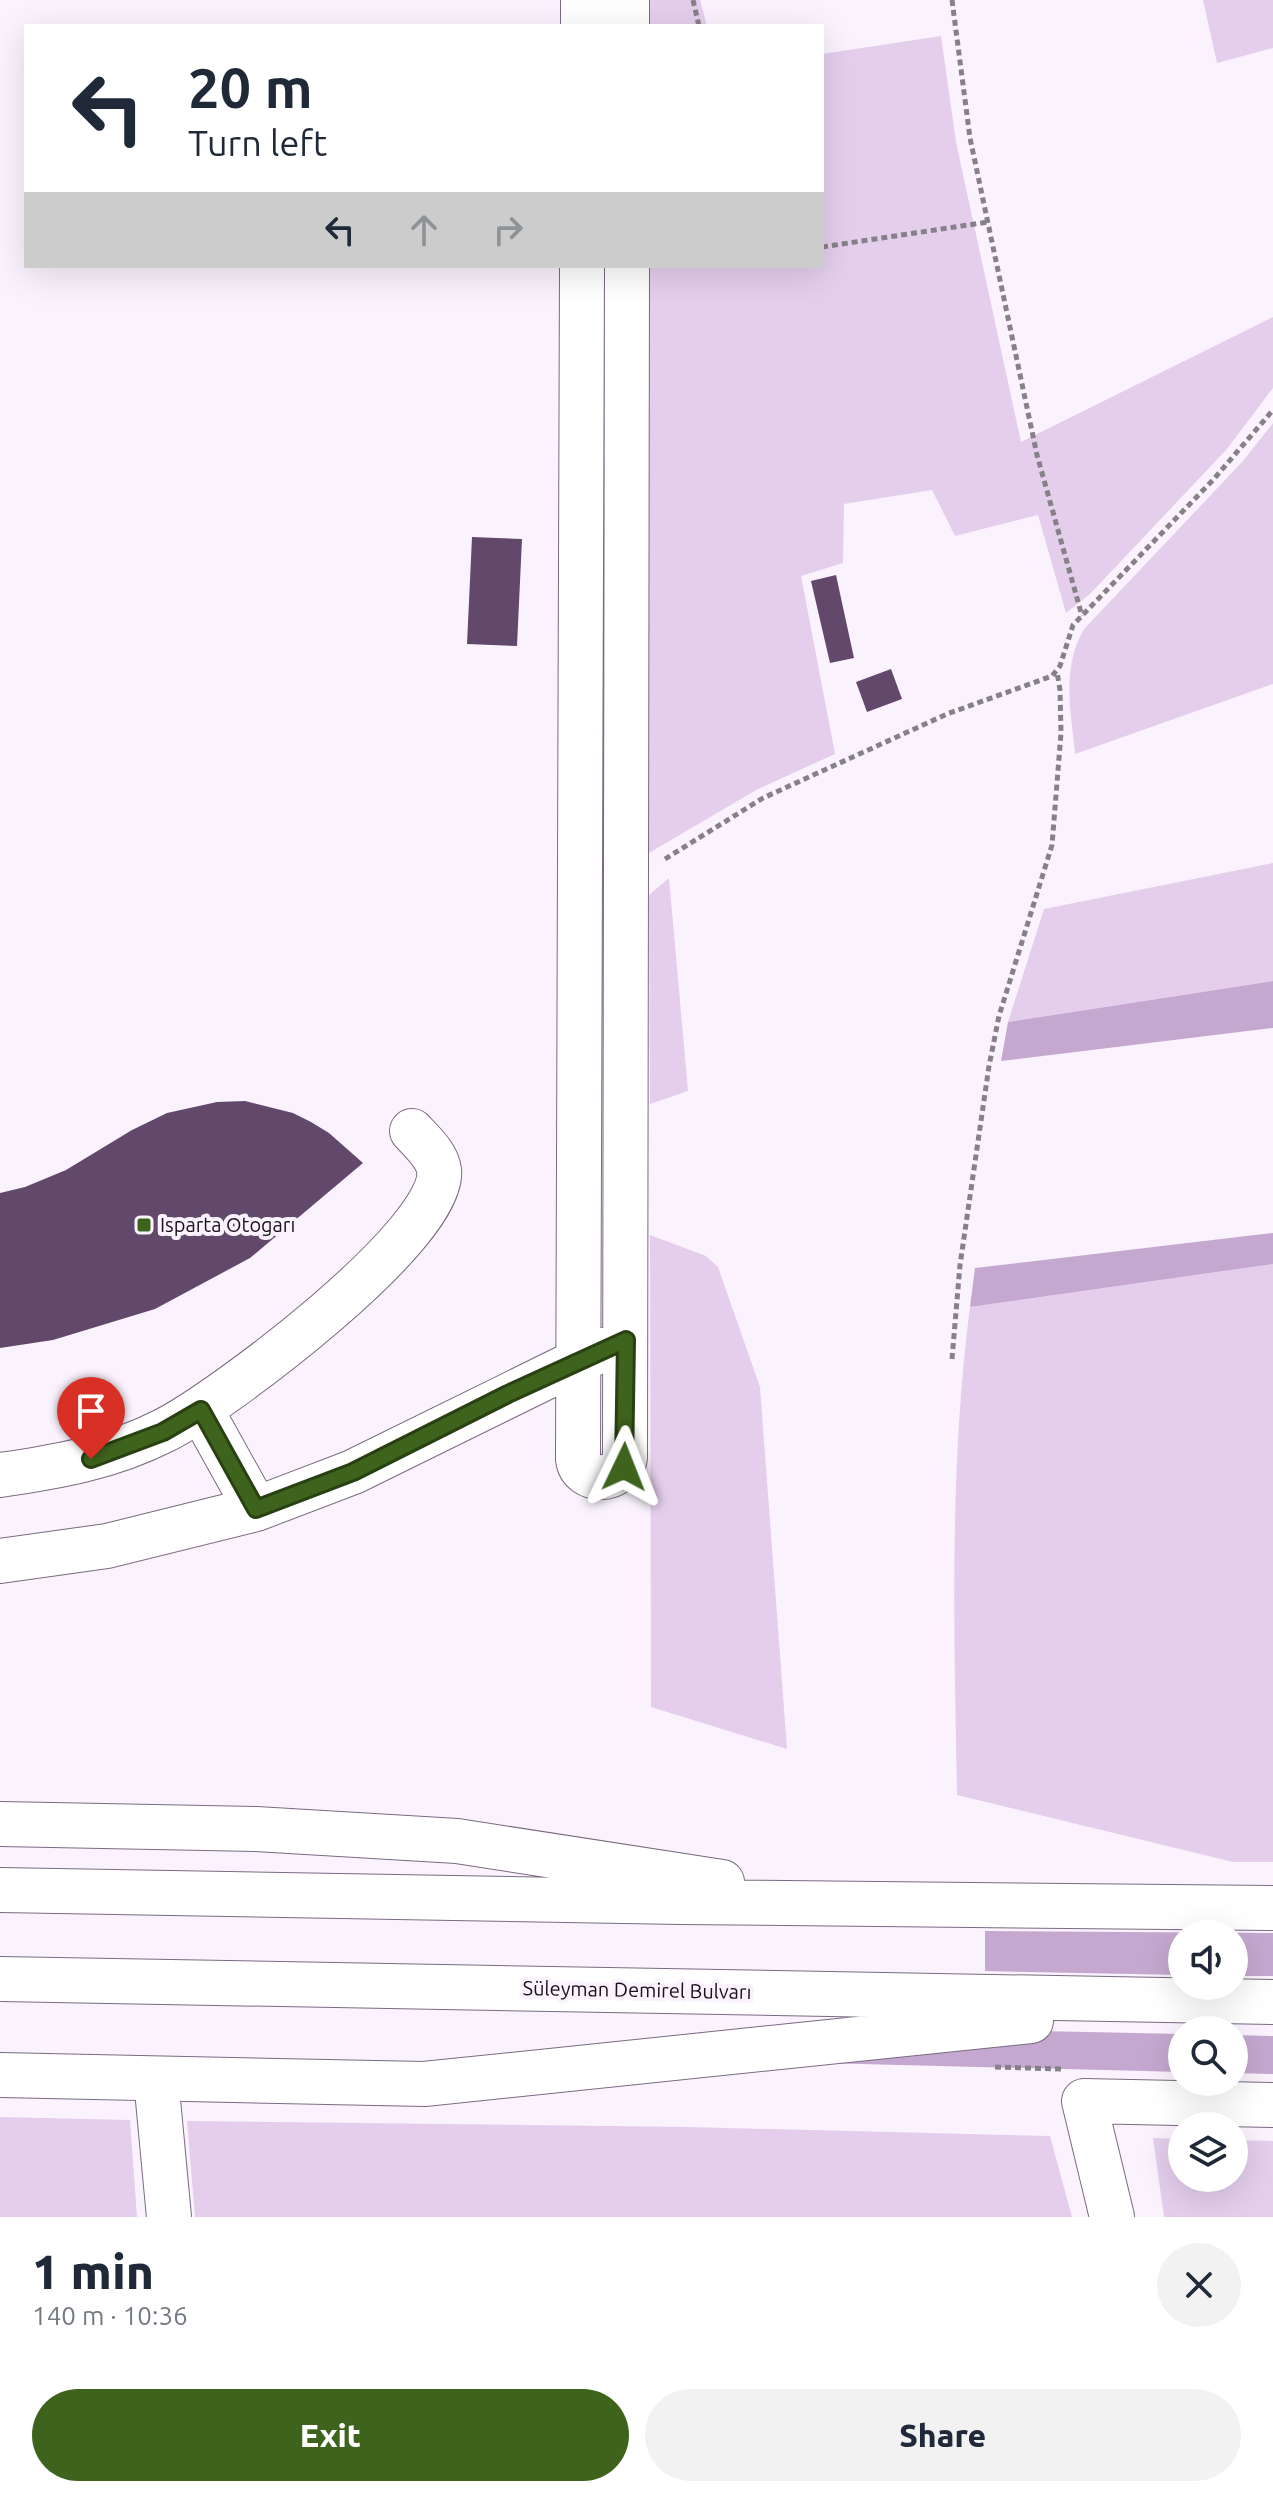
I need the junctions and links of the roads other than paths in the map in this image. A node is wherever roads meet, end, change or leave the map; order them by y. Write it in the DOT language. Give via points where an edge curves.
graph roads {
  1 [pos="583,0"];
  2 [pos="627,0"];
  3 [pos="583,24"];
  4 [pos="627,24"];
  5 [pos="582,268"];
  6 [pos="627,268"];
  7 [pos="412,1131"];
  8 [pos="626,1340"];
  9 [pos="578,1361"];
  10 [pos="201,1410"];
  11 [pos="0,1475"];
  12 [pos="256,1509"];
  13 [pos="0,1561"];
  14 [pos="0,1824"];
  15 [pos="0,1890"];
  16 [pos="843,1903"];
  17 [pos="1273,1908"];
  18 [pos="0,1979"];
  19 [pos="1220,2001"];
  20 [pos="1273,2002"];
  21 [pos="0,2075"];
  22 [pos="156,2079"];
  23 [pos="1273,2105"];
  24 [pos="169,2217"];
  25 [pos="1112,2217"];
  1 -- 3 [label="main road"];
  2 -- 4 [label="main road"];
  5 -- 9 [label="main road"];
  6 -- 8 [label="main road"];
  7 -- 10 [label="main road" via="440,1171 433,1200 412,1231 359,1283"];
  8 -- 9 [label="main road"];
  8 -- 9 [label="main road" via="625,1457 617,1474 594,1476 579,1467"];
  9 -- 12 [label="main road" via="353,1472"];
  10 -- 11 [label="main road" via="121,1449"];
  10 -- 12 [label="main road"];
  12 -- 13 [label="main road" via="107,1546"];
  14 -- 16 [label="main road" via="256,1829 457,1841"];
  15 -- 16 [label="main road"];
  16 -- 17 [label="main road"];
  18 -- 19 [label="main road, Süleyman Demirel Bulvarı"];
  19 -- 20 [label="main road, Süleyman Demirel Bulvarı"];
  19 -- 22 [label="main road" via="424,2084"];
  21 -- 22 [label="main road"];
  22 -- 24 [label="main road"];
  23 -- 25 [label="main road" via="1084,2101"];
}
